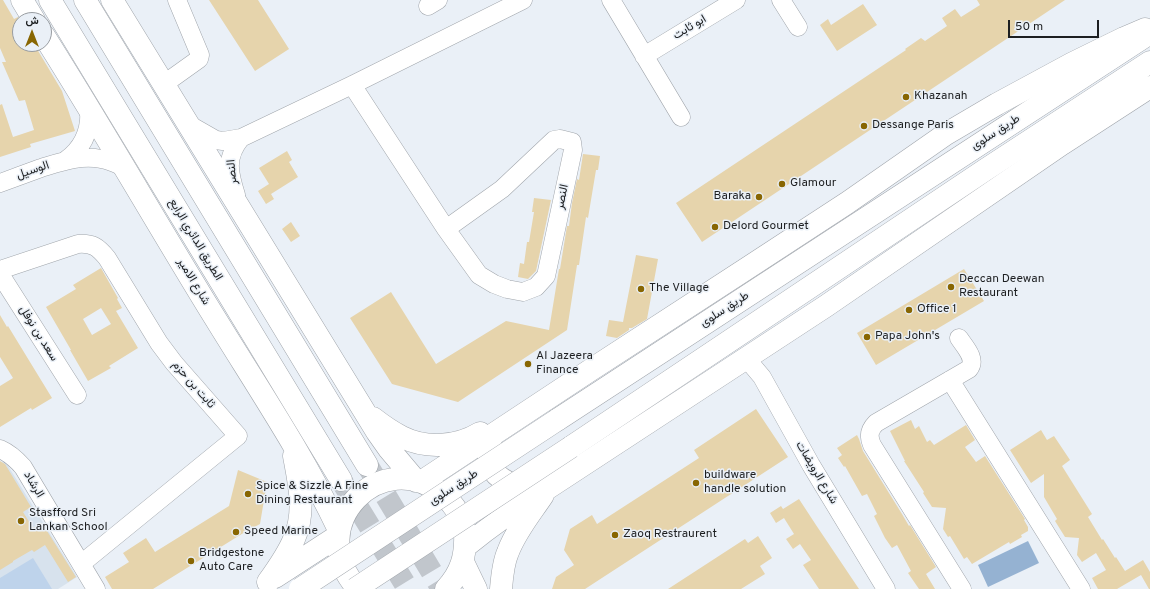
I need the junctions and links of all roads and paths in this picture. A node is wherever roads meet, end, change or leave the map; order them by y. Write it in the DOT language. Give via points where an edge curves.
graph roads {
  1 [pos="22,0"];
  2 [pos="50,0"];
  3 [pos="85,0"];
  4 [pos="112,0"];
  5 [pos="177,0"];
  6 [pos="523,0"];
  7 [pos="611,0"];
  8 [pos="736,0"];
  9 [pos="781,0"];
  10 [pos="504,4"];
  11 [pos="29,12"];
  12 [pos="798,27"];
  13 [pos="1150,27"];
  14 [pos="1150,33"];
  15 [pos="52,49"];
  16 [pos="644,56"];
  17 [pos="1150,62"];
  18 [pos="164,84"];
  19 [pos="352,85"];
  20 [pos="1150,87"];
  21 [pos="89,107"];
  22 [pos="681,117"];
  23 [pos="188,124"];
  24 [pos="241,138"];
  25 [pos="66,160"];
  26 [pos="124,167"];
  27 [pos="0,183"];
  28 [pos="240,208"];
  29 [pos="446,229"];
  30 [pos="0,270"];
  31 [pos="0,274"];
  32 [pos="959,338"];
  33 [pos="746,358"];
  34 [pos="950,380"];
  35 [pos="370,389"];
  36 [pos="77,395"];
  37 [pos="541,403"];
  38 [pos="366,413"];
  39 [pos="496,432"];
  40 [pos="292,442"];
  41 [pos="0,449"];
  42 [pos="367,465"];
  43 [pos="341,480"];
  44 [pos="419,482"];
  45 [pos="548,488"];
  46 [pos="339,533"];
  47 [pos="464,554"];
  48 [pos="81,564"];
  49 [pos="263,585"];
  50 [pos="96,589"];
  51 [pos="300,589"];
  52 [pos="356,589"];
  53 [pos="446,589"];
  54 [pos="476,589"];
  55 [pos="501,589"];
  56 [pos="886,589"];
  57 [pos="962,589"];
  58 [pos="1081,589"];
  1 -- 11 [label="main road"];
  2 -- 43 [label="main road, الطريق الدائري الرابع"];
  3 -- 42 [label="main road"];
  4 -- 18 [label="main road"];
  5 -- 18 [label="street" via="200,57"];
  6 -- 10 [label="street"];
  7 -- 16 [label="street"];
  8 -- 16 [label="street, ابو ثابت"];
  9 -- 12 [label="street"];
  10 -- 19 [label="street"];
  13 -- 37 [label="main road, طريق سلوى" via="1071,64 946,134 847,203"];
  14 -- 51 [label="main road, طريق سلوى, bridge"];
  15 -- 21 [label="main road, شارع الامير"];
  16 -- 22 [label="street"];
  17 -- 52 [label="main road, طريق سلوى, bridge"];
  18 -- 23 [label="main road"];
  19 -- 24 [label="street"];
  19 -- 29 [label="street, النصر"];
  20 -- 33 [label="main road"];
  21 -- 25 [label="street, الوسيل" via="86,137 73,155"];
  21 -- 26 [label="main road, شارع الامير"];
  23 -- 24 [label="street" via="216,140"];
  23 -- 28 [label="main road"];
  24 -- 28 [label="street, النصر" via="229,160 230,175"];
  25 -- 26 [label="street, الوسيل" via="90,157"];
  25 -- 27 [label="street, الوسيل"];
  26 -- 40 [label="main road, شارع الامير"];
  28 -- 38 [label="main road"];
  29 -- 29 [label="street, النصر" via="502,189 554,140 572,142 573,150 546,276 536,287 523,292 507,289 479,275"];
  30 -- 48 [label="street, ثابت بن حزم" via="78,244 95,246 107,258 174,363 238,436"];
  31 -- 36 [label="street, سعد بن نوفل"];
  32 -- 34 [label="street" via="973,361 970,369"];
  33 -- 45 [label="main road"];
  33 -- 56 [label="street, شارع الرويضات" via="762,377 811,465"];
  34 -- 57 [label="street" via="876,423 871,427 869,439"];
  34 -- 58 [label="street"];
  35 -- 38 [label="main road"];
  37 -- 38 [label="main road" via="527,404 472,438 450,444 409,440"];
  37 -- 39 [label="main road, طريق سلوى"];
  38 -- 44 [label="main road" via="389,449"];
  39 -- 44 [label="main road, طريق سلوى"];
  39 -- 45 [label="main road" via="488,453 491,468 497,476 525,490"];
  40 -- 46 [label="main road, شارع الامير" via="324,498"];
  40 -- 49 [label="main road" via="300,493 299,521 294,539 282,562"];
  41 -- 48 [label="street, الرشاد" via="23,467"];
  44 -- 46 [label="main road" via="394,480 362,492 347,509"];
  44 -- 47 [label="main road" via="437,489 450,500 459,514 464,530"];
  45 -- 47 [label="main road" via="497,522"];
  45 -- 55 [label="main road" via="508,551"];
  46 -- 49 [label="main road"];
  46 -- 52 [label="main road" via="339,552 343,567"];
  47 -- 53 [label="main road" via="458,573"];
  47 -- 54 [label="main road"];
  48 -- 50 [label="street, الرشاد"];
}
